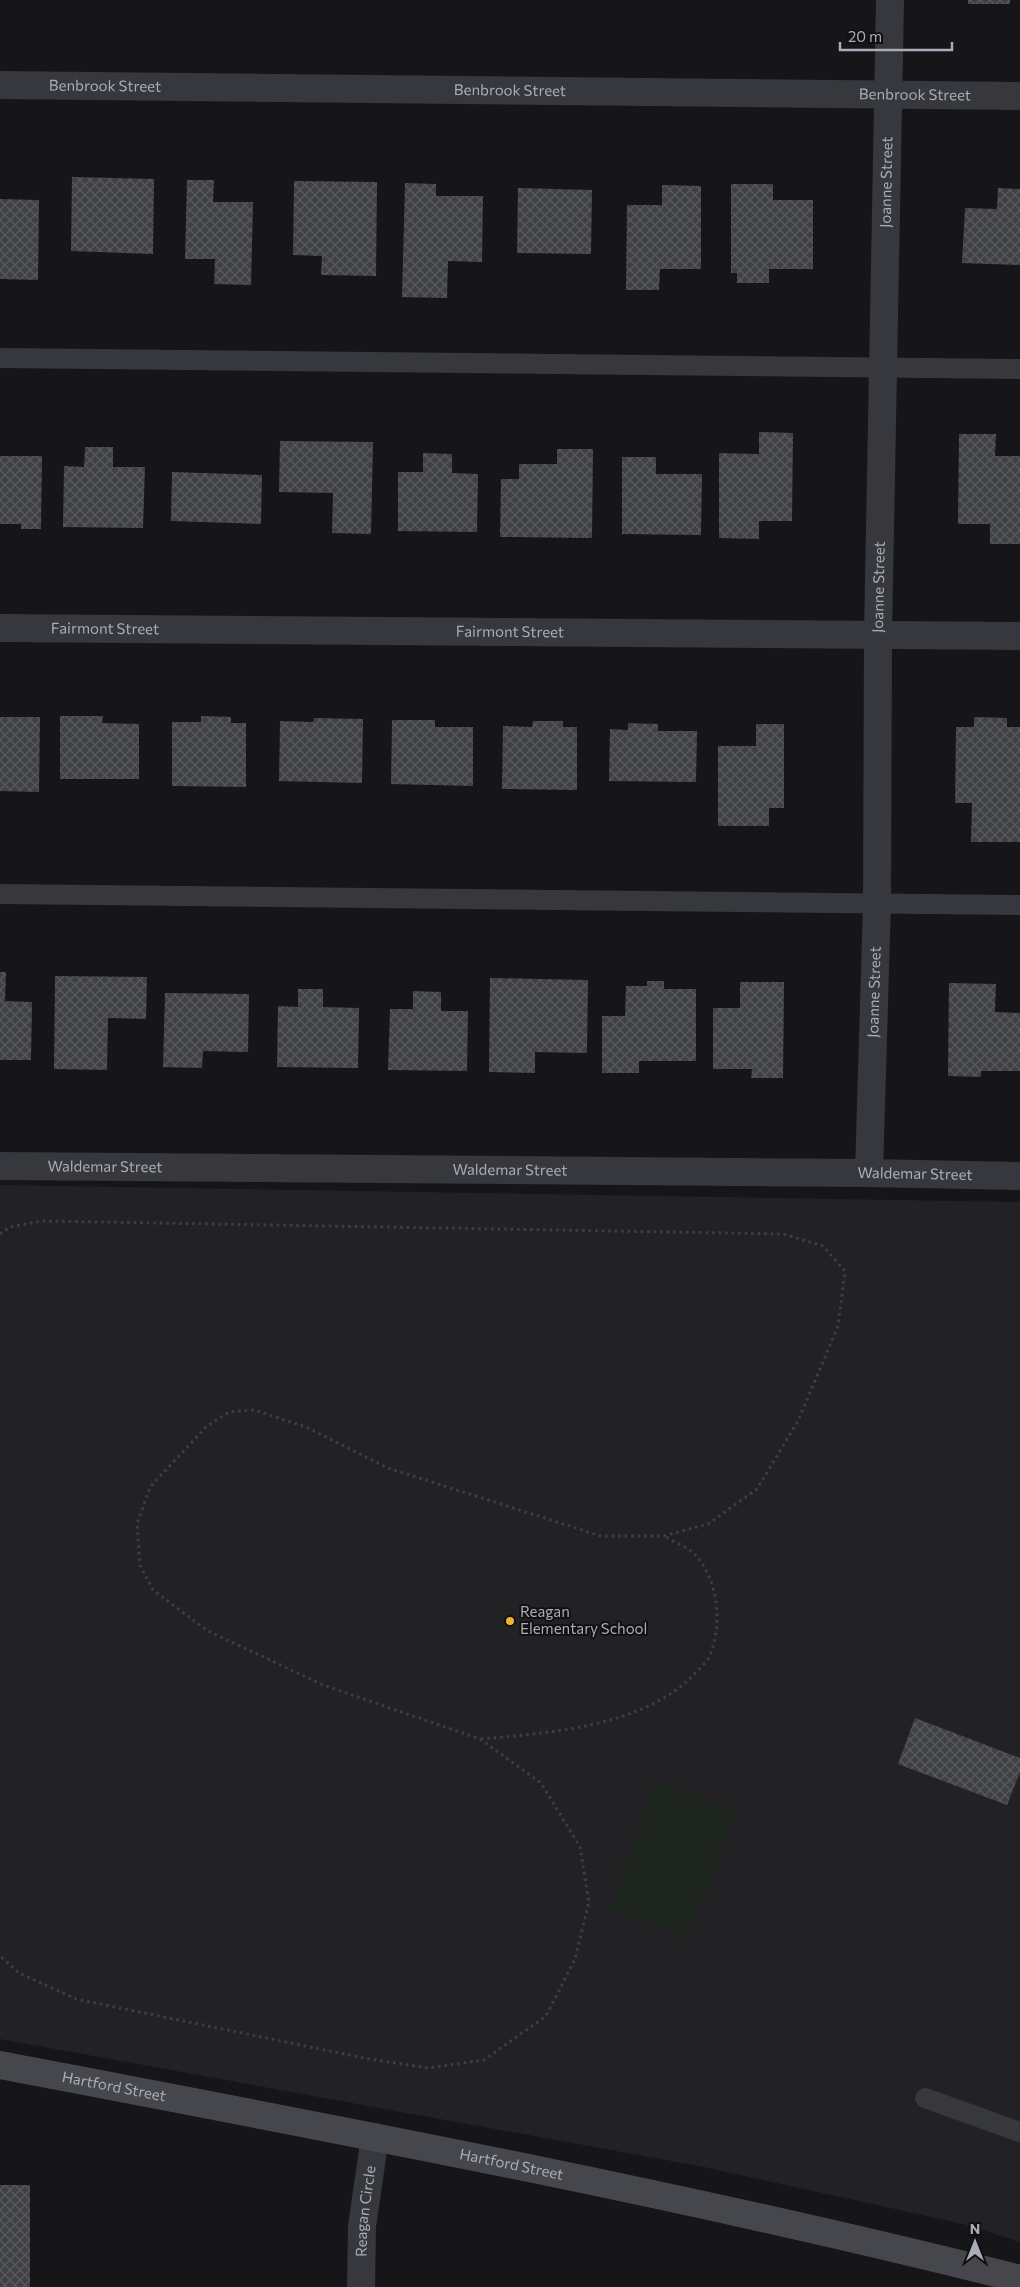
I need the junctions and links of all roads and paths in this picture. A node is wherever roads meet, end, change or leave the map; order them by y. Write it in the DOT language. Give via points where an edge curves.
graph roads {
  1 [pos="890,0"];
  2 [pos="0,85"];
  3 [pos="889,95"];
  4 [pos="1020,96"];
  5 [pos="0,358"];
  6 [pos="884,368"];
  7 [pos="1020,369"];
  8 [pos="0,628"];
  9 [pos="878,634"];
  10 [pos="1020,636"];
  11 [pos="0,894"];
  12 [pos="878,903"];
  13 [pos="1020,905"];
  14 [pos="0,1166"];
  15 [pos="870,1173"];
  16 [pos="1020,1176"];
  17 [pos="0,1234"];
  18 [pos="663,1536"];
  19 [pos="480,1739"];
  20 [pos="0,1956"];
  21 [pos="0,2066"];
  22 [pos="925,2098"];
  23 [pos="1020,2132"];
  24 [pos="375,2137"];
  25 [pos="1020,2279"];
  26 [pos="360,2287"];
  1 -- 3 [label="street, Joanne Street"];
  2 -- 3 [label="street, Benbrook Street"];
  3 -- 4 [label="street, Benbrook Street"];
  3 -- 6 [label="street, Joanne Street"];
  5 -- 6 [label="lane"];
  6 -- 7 [label="lane"];
  6 -- 9 [label="street, Joanne Street"];
  8 -- 9 [label="street, Fairmont Street"];
  9 -- 10 [label="street, Fairmont Street"];
  9 -- 12 [label="street, Joanne Street"];
  11 -- 12 [label="lane"];
  12 -- 13 [label="lane"];
  12 -- 15 [label="street, Joanne Street"];
  14 -- 15 [label="street, Waldemar Street"];
  15 -- 16 [label="street, Waldemar Street"];
  17 -- 18 [label="path" via="10,1227 52,1221 783,1234 823,1246 845,1271 838,1326 798,1421 757,1489 708,1524"];
  18 -- 19 [label="path" via="691,1551 705,1569 716,1595 718,1629 709,1657 684,1686 649,1707 588,1724 529,1735"];
  18 -- 19 [label="path" via="601,1536 388,1468 306,1427 254,1410 229,1412 207,1426 150,1487 137,1524 140,1564 153,1590 208,1631 323,1686"];
  19 -- 20 [label="path" via="541,1783 580,1846 590,1902 575,1959 546,2016 484,2060 428,2068 76,1999 19,1973"];
  21 -- 24 [label="street, Hartford Street"];
  22 -- 23 [label="lane"];
  24 -- 25 [label="street, Hartford Street" via="725,2208"];
  24 -- 26 [label="street, Reagan Circle" via="362,2226"];
}
